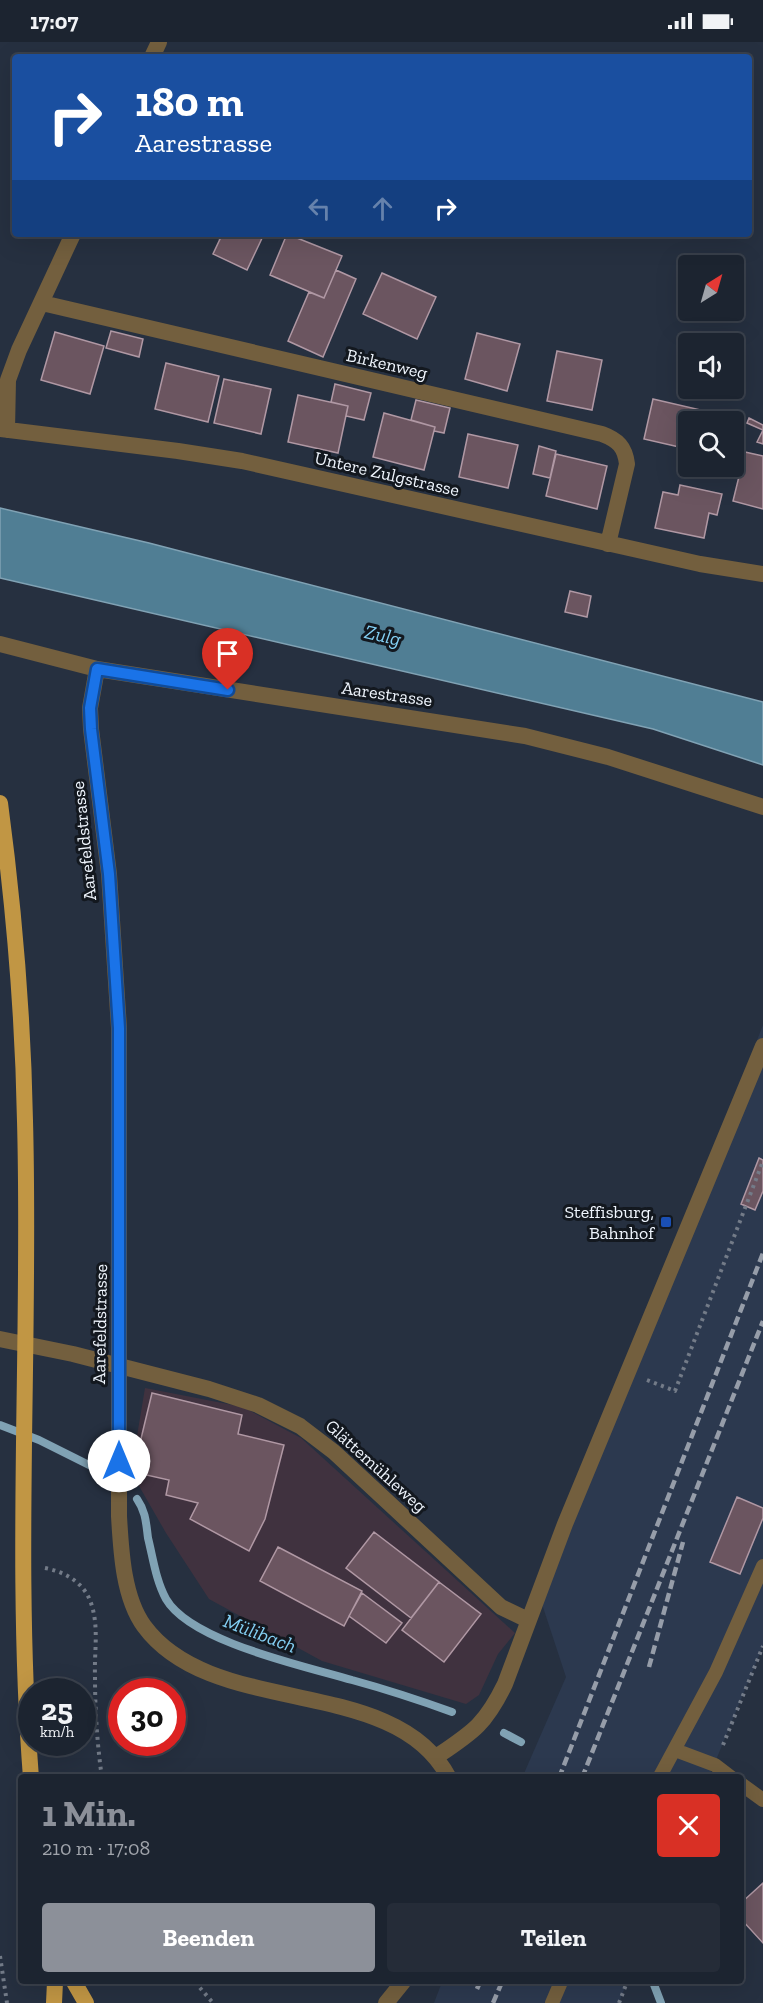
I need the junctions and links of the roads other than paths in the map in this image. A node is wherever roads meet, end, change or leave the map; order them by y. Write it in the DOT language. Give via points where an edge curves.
graph roads {
  1 [pos="72,237"];
  2 [pos="42,303"];
  3 [pos="3,430"];
  4 [pos="609,544"];
  5 [pos="763,574"];
  6 [pos="0,644"];
  7 [pos="97,669"];
  8 [pos="0,803"];
  9 [pos="763,807"];
  10 [pos="763,1046"];
  11 [pos="0,1340"];
  12 [pos="118,1366"];
  13 [pos="763,1566"];
  14 [pos="528,1620"];
  15 [pos="675,1750"];
  16 [pos="436,1757"];
  17 [pos="31,1774"];
  18 [pos="447,1774"];
  19 [pos="661,1774"];
  20 [pos="727,1774"];
  21 [pos="744,1786"];
  22 [pos="763,1800"];
  23 [pos="55,1984"];
  24 [pos="75,1984"];
  25 [pos="401,1984"];
  26 [pos="560,1984"];
  27 [pos="54,2003"];
  28 [pos="86,2003"];
  29 [pos="386,2003"];
  30 [pos="552,2003"];
  1 -- 2 [label="street"];
  2 -- 3 [label="street" via="8,380"];
  2 -- 4 [label="street, Birkenweg" via="613,438 626,454 627,464"];
  3 -- 4 [label="street, Untere Zulgstrasse" via="242,461"];
  4 -- 5 [label="street, Untere Zulgstrasse"];
  6 -- 7 [label="street, Aarestrasse"];
  7 -- 9 [label="street, Aarestrasse" via="525,736 608,757"];
  7 -- 12 [label="street, Aarefeldstrasse" via="90,708 91,729 109,874 119,1028"];
  8 -- 17 [label="highway" via="18,971 25,1112 23,1587"];
  10 -- 14 [label="street"];
  11 -- 12 [label="street, Glättemühleweg"];
  12 -- 14 [label="street, Glättemühleweg" via="209,1389 300,1426 334,1452 501,1607"];
  12 -- 16 [label="street, Aarefeldstrasse" via="121,1553 128,1591 144,1625 171,1654 205,1671 384,1721 410,1733"];
  13 -- 15 [label="lane" via="716,1672"];
  14 -- 16 [label="street" via="495,1706 480,1725"];
  15 -- 19 [label="lane"];
  15 -- 20 [label="lane" via="715,1765"];
  16 -- 18 [label="street, Aarefeldstrasse"];
  21 -- 22 [label="lane"];
  23 -- 27 [label="highway"];
  24 -- 28 [label="highway"];
  25 -- 29 [label="street"];
  26 -- 30 [label="lane"];
}
